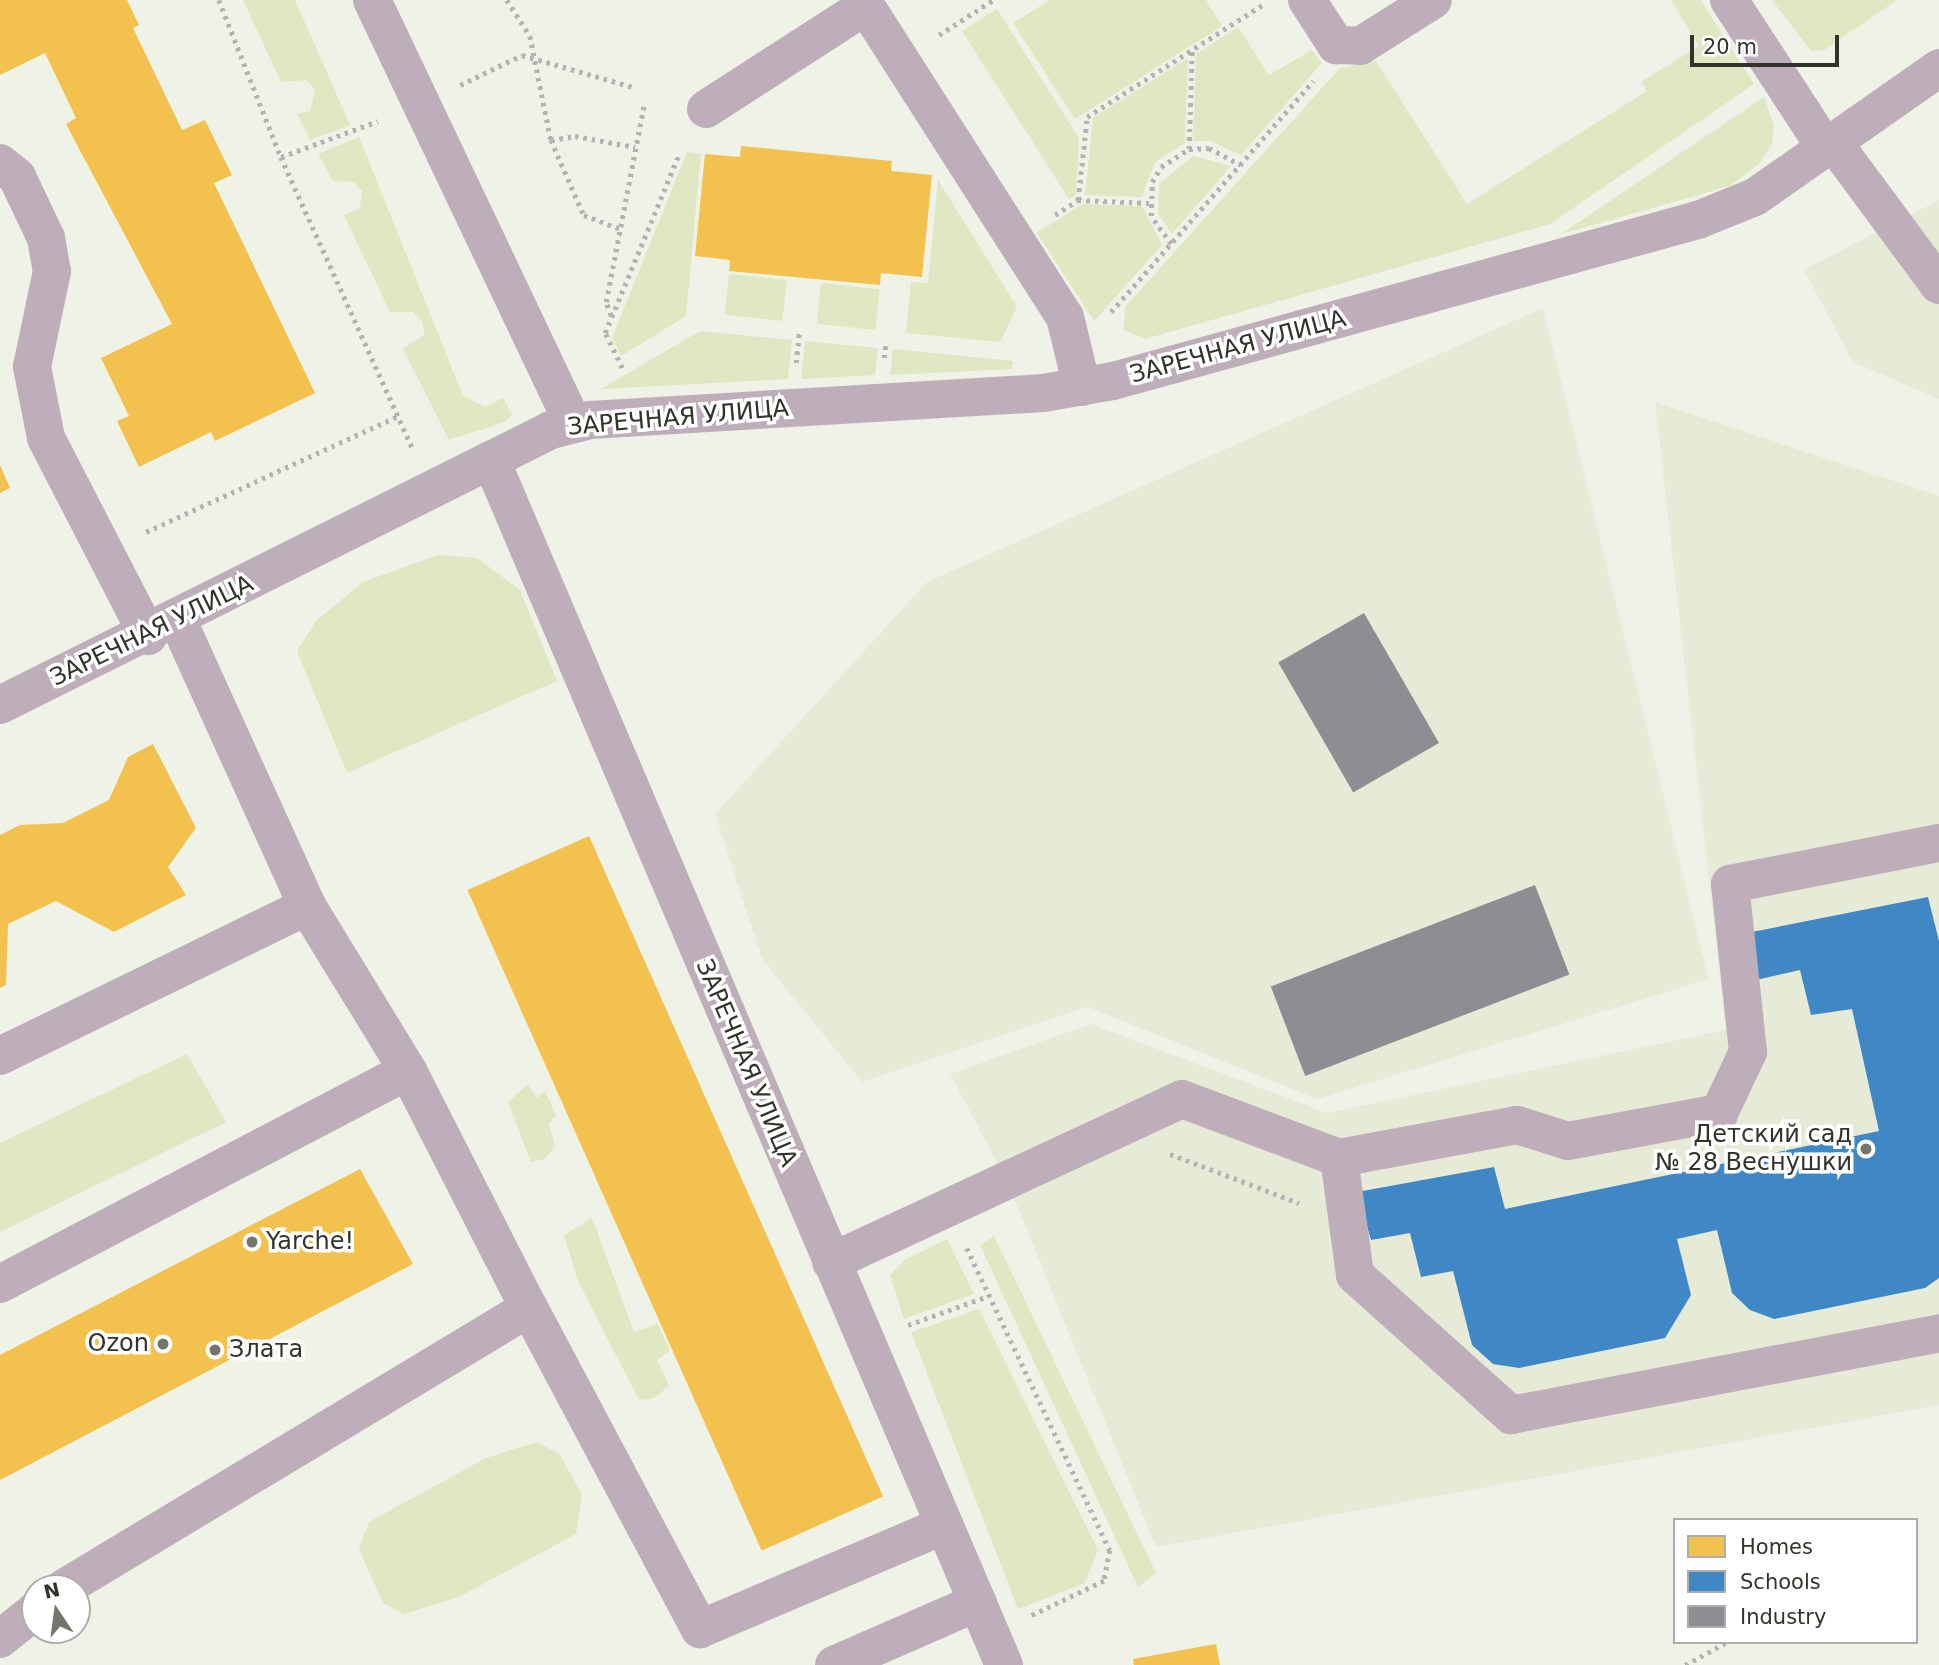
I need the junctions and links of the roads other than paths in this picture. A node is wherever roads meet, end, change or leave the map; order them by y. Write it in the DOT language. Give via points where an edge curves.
graph roads {
  1 [pos="372,0"];
  2 [pos="1307,0"];
  3 [pos="1433,0"];
  4 [pos="1729,0"];
  5 [pos="864,3"];
  6 [pos="1939,68"];
  7 [pos="706,109"];
  8 [pos="1829,145"];
  9 [pos="0,163"];
  10 [pos="1939,285"];
  11 [pos="1082,387"];
  12 [pos="572,422"];
  13 [pos="491,460"];
  14 [pos="163,628"];
  15 [pos="0,705"];
  16 [pos="1939,842"];
  17 [pos="307,906"];
  18 [pos="0,1056"];
  19 [pos="408,1070"];
  20 [pos="1339,1158"];
  21 [pos="831,1262"];
  22 [pos="0,1284"];
  23 [pos="529,1308"];
  24 [pos="1939,1334"];
  25 [pos="943,1526"];
  26 [pos="87,1574"];
  27 [pos="21,1622"];
  28 [pos="991,1634"];
  29 [pos="0,1639"];
  30 [pos="834,1665"];
  1 -- 12 [label="street"];
  2 -- 3 [label="street" via="1336,45 1360,46"];
  4 -- 8 [label="street"];
  5 -- 7 [label="street"];
  5 -- 11 [label="street" via="1069,326"];
  6 -- 8 [label="street, ЗАРЕЧНАЯ УЛИЦА"];
  8 -- 10 [label="street"];
  8 -- 11 [label="street, ЗАРЕЧНАЯ УЛИЦА" via="1755,197 1698,220"];
  9 -- 14 [label="street" via="17,177 46,238 52,271 32,367 34,400 46,438 104,552"];
  11 -- 12 [label="street, ЗАРЕЧНАЯ УЛИЦА"];
  12 -- 13 [label="street, ЗАРЕЧНАЯ УЛИЦА"];
  13 -- 14 [label="street, ЗАРЕЧНАЯ УЛИЦА"];
  13 -- 21 [label="street, ЗАРЕЧНАЯ УЛИЦА"];
  14 -- 15 [label="street, ЗАРЕЧНАЯ УЛИЦА"];
  14 -- 17 [label="street"];
  16 -- 20 [label="street" via="1730,884 1748,1052 1719,1113 1569,1141 1517,1125"];
  17 -- 18 [label="street"];
  17 -- 19 [label="street"];
  19 -- 22 [label="street"];
  19 -- 23 [label="street"];
  20 -- 21 [label="street" via="1182,1099"];
  20 -- 24 [label="street" via="1355,1275 1511,1415"];
  21 -- 25 [label="street, ЗАРЕЧНАЯ УЛИЦА"];
  23 -- 25 [label="street" via="700,1629"];
  23 -- 26 [label="street"];
  25 -- 28 [label="street, ЗАРЕЧНАЯ УЛИЦА"];
  27 -- 29 [label="street"];
  28 -- 30 [label="street"];
}
